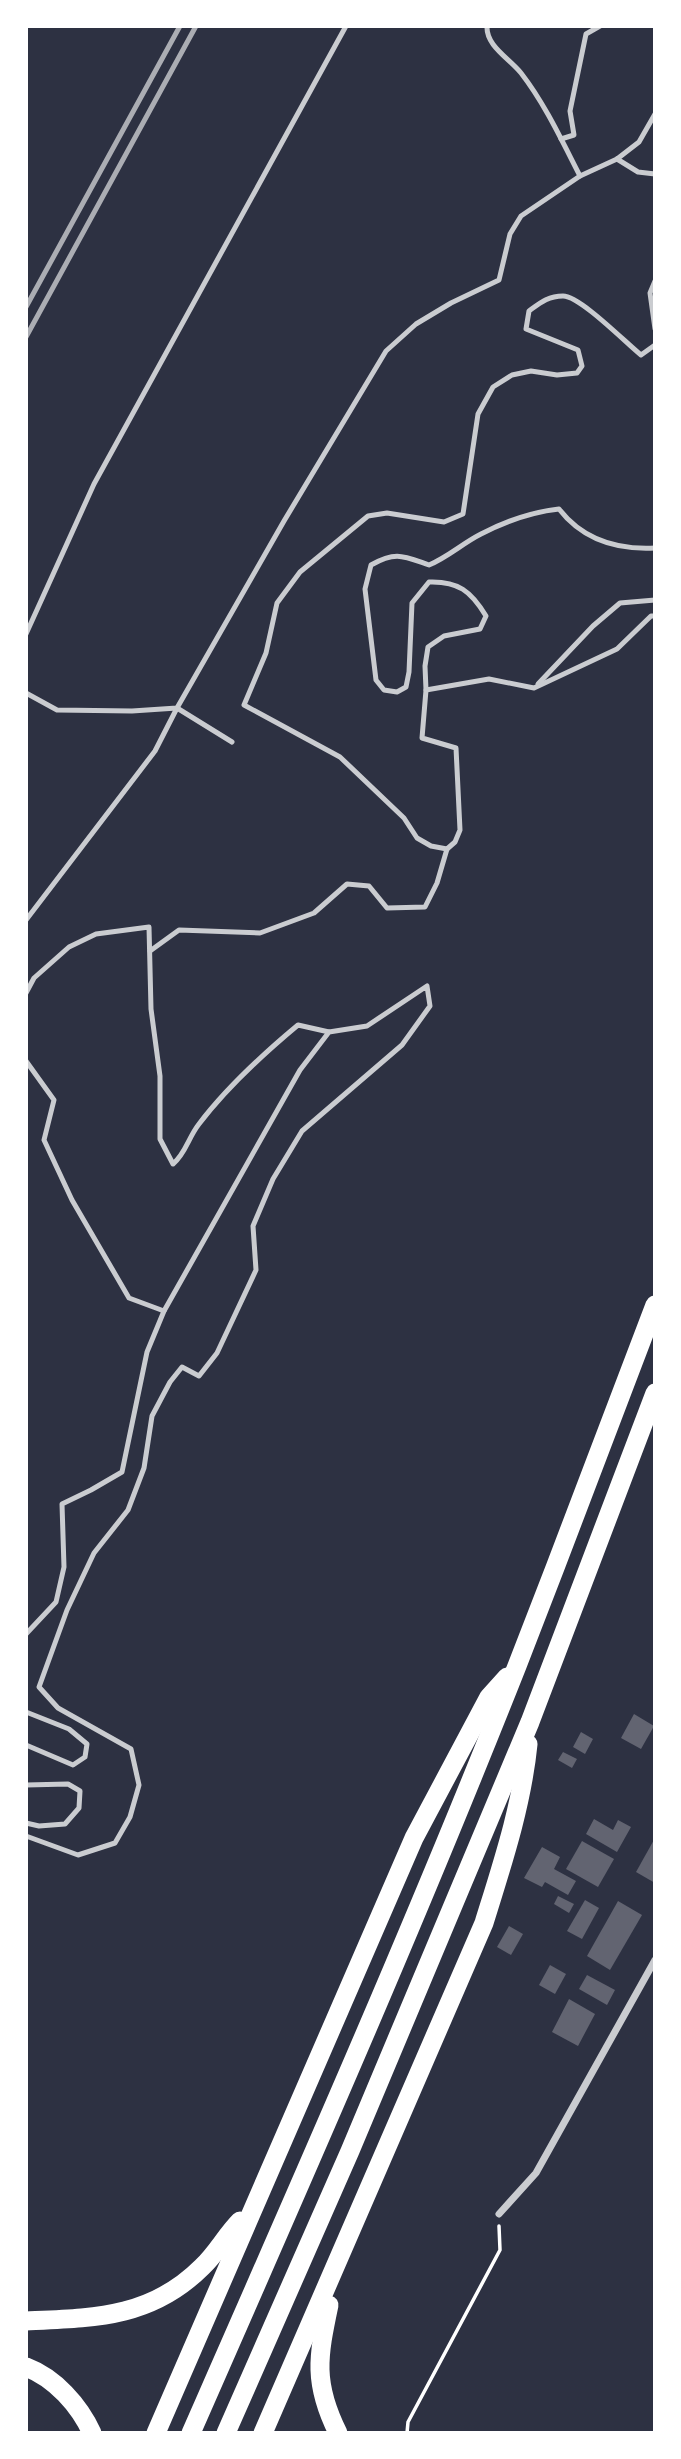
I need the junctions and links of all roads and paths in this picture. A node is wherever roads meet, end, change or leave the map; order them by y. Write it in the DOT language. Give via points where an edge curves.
graph roads {
  1 [pos="346,26"];
  2 [pos="487,26"];
  3 [pos="600,26"];
  4 [pos="655,114"];
  5 [pos="561,139"];
  6 [pos="617,159"];
  7 [pos="655,174"];
  8 [pos="580,176"];
  9 [pos="655,282"];
  10 [pos="655,329"];
  11 [pos="655,345"];
  12 [pos="655,548"];
  13 [pos="655,600"];
  14 [pos="655,617"];
  15 [pos="26,634"];
  16 [pos="534,688"];
  17 [pos="426,690"];
  18 [pos="26,693"];
  19 [pos="177,708"];
  20 [pos="232,742"];
  21 [pos="447,849"];
  22 [pos="26,919"];
  23 [pos="150,951"];
  24 [pos="26,993"];
  25 [pos="329,1032"];
  26 [pos="26,1061"];
  27 [pos="655,1305"];
  28 [pos="164,1311"];
  29 [pos="655,1393"];
  30 [pos="26,1634"];
  31 [pos="517,1666"];
  32 [pos="26,1712"];
  33 [pos="530,1722"];
  34 [pos="26,1745"];
  35 [pos="26,1785"];
  36 [pos="26,1822"];
  37 [pos="26,1836"];
  38 [pos="655,1960"];
  39 [pos="252,2211"];
  40 [pos="499,2214"];
  41 [pos="337,2264"];
  42 [pos="26,2321"];
  43 [pos="26,2367"];
  44 [pos="92,2433"];
  45 [pos="156,2433"];
  46 [pos="191,2433"];
  47 [pos="226,2433"];
  48 [pos="263,2433"];
  49 [pos="338,2433"];
  50 [pos="407,2433"];
  1 -- 15 [label="lane" via="94,484"];
  2 -- 5 [label="lane" via="492,42 534,89"];
  3 -- 5 [label="lane" via="586,34 570,111 574,135"];
  4 -- 6 [label="lane" via="639,142"];
  5 -- 8 [label="lane"];
  6 -- 7 [label="lane" via="638,172"];
  6 -- 8 [label="lane"];
  8 -- 19 [label="lane" via="521,216 510,234 499,280 416,324 386,351"];
  9 -- 10 [label="lane" via="650,293"];
  11 -- 21 [label="lane" via="641,355 585,307 566,296 545,299 529,311 526,329 578,350 582,366 577,373 557,376 531,371 512,375 493,387 478,414 463,514 444,522 387,513 368,516 300,572 277,603 266,653 244,705 340,757 404,818 417,838"];
  12 -- 17 [label="lane" via="629,550 595,539 571,525 559,509 535,511 480,534 429,565 387,556 371,565 365,589 376,680 384,690 397,692 406,687 412,603 429,582 459,586 476,599 485,616 481,629 444,636 428,648"];
  13 -- 16 [label="lane" via="620,603"];
  14 -- 16 [label="lane" via="617,649"];
  16 -- 17 [label="lane" via="489,679"];
  17 -- 21 [label="lane" via="422,738 456,748 460,830"];
  18 -- 19 [label="lane" via="57,710"];
  19 -- 20 [label="lane"];
  19 -- 22 [label="lane" via="155,751"];
  21 -- 23 [label="lane" via="425,907 387,908 369,886 348,884 314,913 260,933 179,930"];
  23 -- 24 [label="lane" via="149,928 96,934 69,947 34,978"];
  23 -- 25 [label="lane" via="160,1139 173,1164 183,1156 196,1127 263,1054 298,1025"];
  25 -- 28 [label="lane" via="300,1070"];
  25 -- 37 [label="lane" via="367,1026 427,986 430,1006 402,1045 302,1131 273,1179 253,1226 256,1270 217,1353 199,1376 182,1367 152,1416 144,1468 128,1510 94,1553 39,1687 58,1708 131,1749 138,1785 130,1817 115,1843 78,1855"];
  26 -- 28 [label="lane" via="54,1100 44,1140 72,1200 129,1298"];
  27 -- 31 [label="highway"];
  28 -- 30 [label="lane" via="147,1352 122,1472 62,1504 64,1567 56,1602"];
  29 -- 33 [label="highway"];
  31 -- 39 [label="highway" via="489,1697 414,1838"];
  31 -- 46 [label="highway" via="354,2061"];
  32 -- 34 [label="lane" via="69,1729 87,1744 85,1757 73,1765"];
  33 -- 41 [label="highway" via="525,1773 484,1923"];
  33 -- 47 [label="highway"];
  35 -- 36 [label="lane" via="68,1784 80,1791 79,1808 65,1824"];
  38 -- 40 [label="street" via="536,2173"];
  39 -- 42 [label="highway" via="181,2287 158,2300 113,2315"];
  39 -- 45 [label="highway"];
  40 -- 50 [label="path" via="500,2250 408,2422"];
  41 -- 48 [label="highway"];
  41 -- 49 [label="highway" via="319,2359 324,2399"];
  43 -- 44 [label="highway" via="70,2399"];
}
